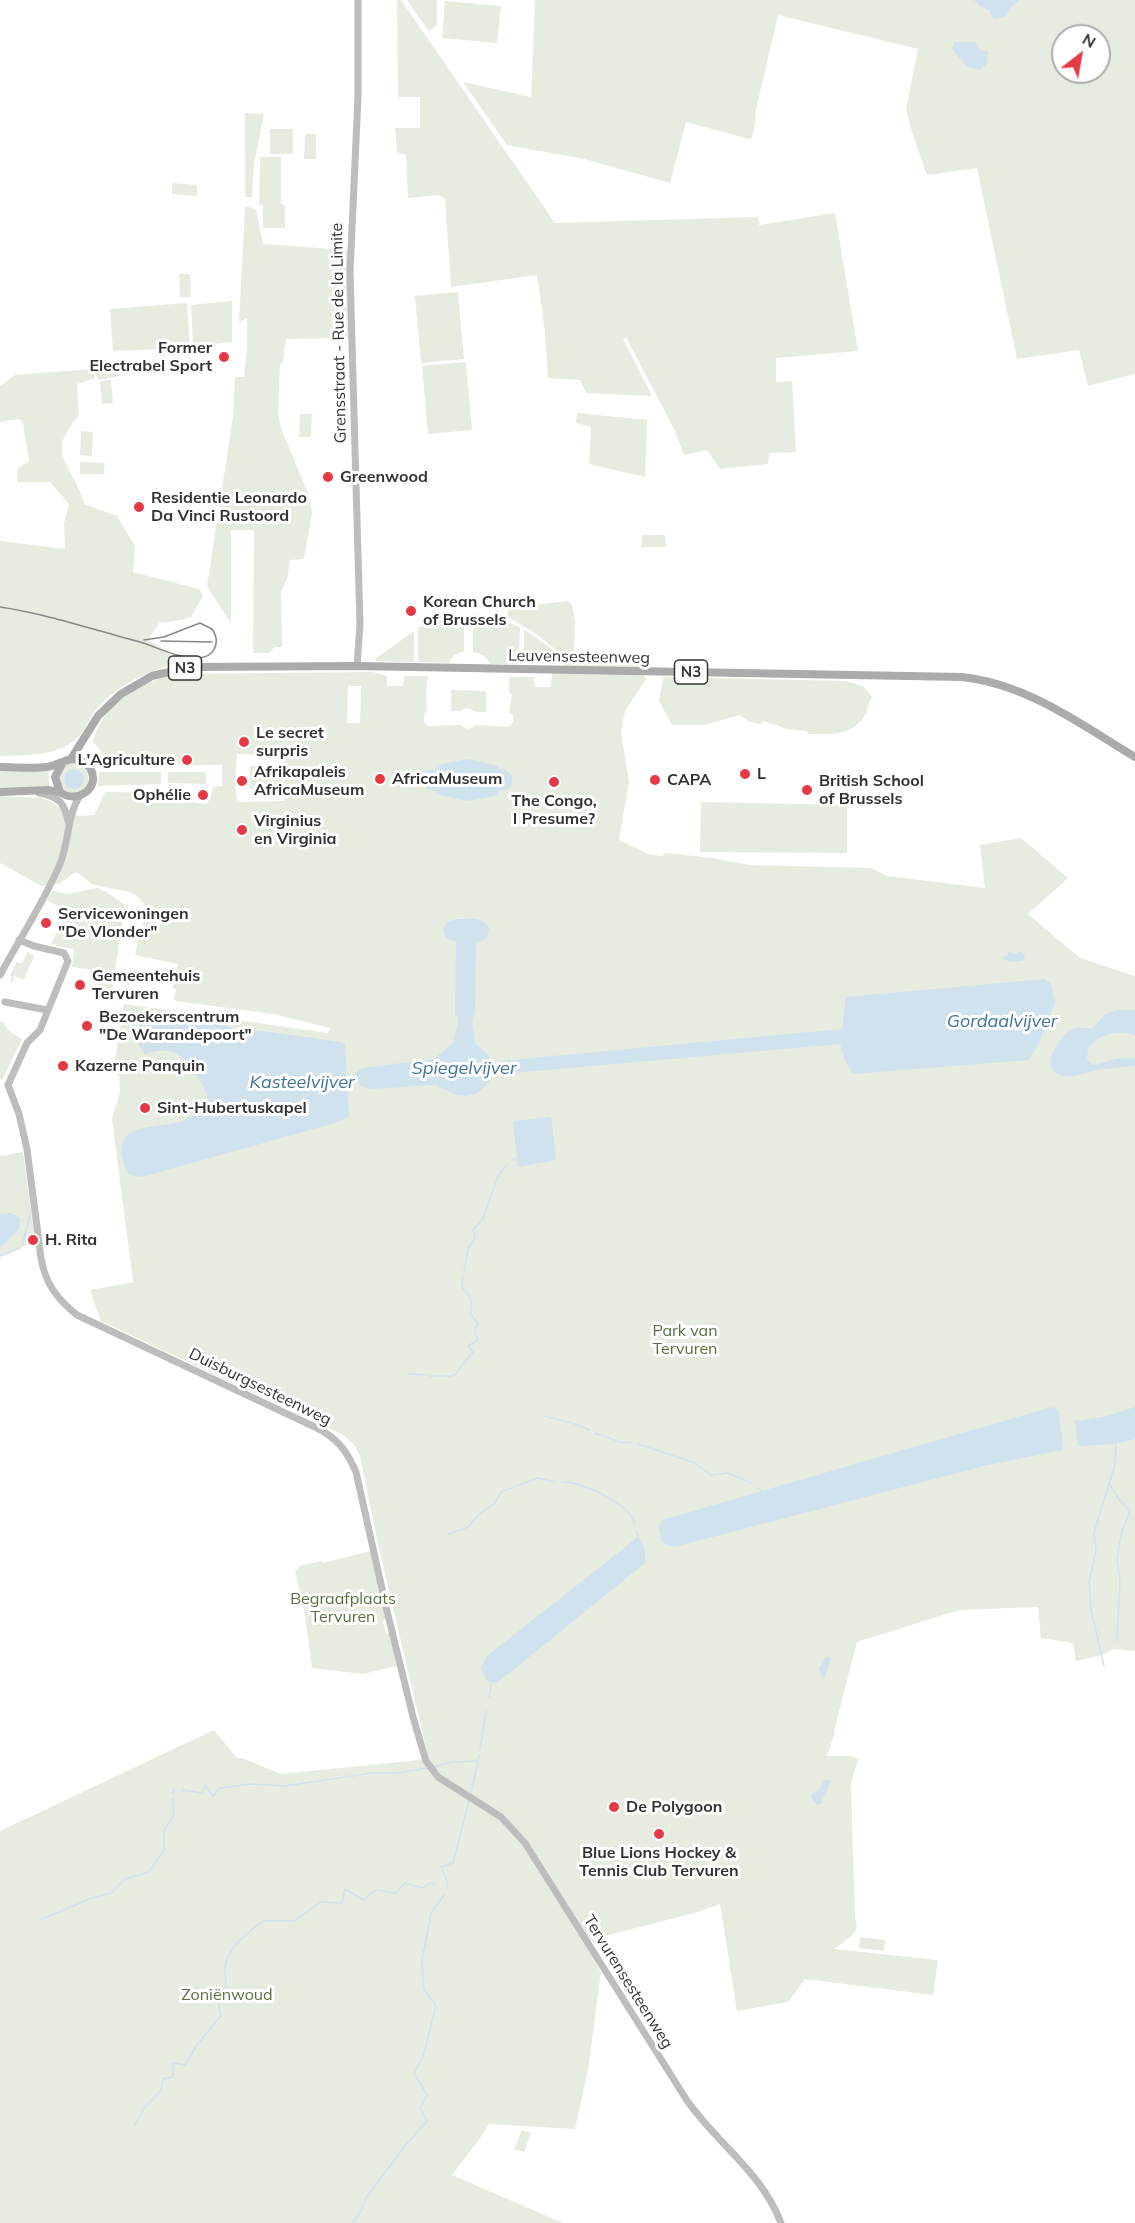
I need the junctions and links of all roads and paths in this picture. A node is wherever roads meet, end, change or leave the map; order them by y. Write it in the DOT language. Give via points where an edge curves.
graph roads {
  1 [pos="358,0"];
  2 [pos="357,666"];
  3 [pos="94,723"];
  4 [pos="84,736"];
  5 [pos="1135,757"];
  6 [pos="72,759"];
  7 [pos="85,763"];
  8 [pos="62,764"];
  9 [pos="0,766"];
  10 [pos="25,767"];
  11 [pos="25,791"];
  12 [pos="0,792"];
  13 [pos="63,794"];
  14 [pos="79,797"];
  15 [pos="72,814"];
  16 [pos="70,825"];
  17 [pos="19,940"];
  18 [pos="0,975"];
  19 [pos="2,1001"];
  20 [pos="47,1010"];
  21 [pos="0,1085"];
  22 [pos="8,1085"];
  23 [pos="435,1774"];
  24 [pos="781,2223"];
  1 -- 2 [label="street, Grensstraat - Rue de la Limite" via="350,272 360,626"];
  2 -- 3 [label="main road, Leuvensesteenweg / N3" via="170,670 127,689"];
  2 -- 5 [label="main road, Leuvensesteenweg / N3" via="973,678 1028,694"];
  3 -- 4 [label="main road, Leuvensesteenweg / N3"];
  3 -- 7 [label="main road, Leuvensesteenweg / N3" via="83,749"];
  4 -- 6 [label="main road, Leuvensesteenweg / N3"];
  4 -- 10 [label="main road, N3" via="62,758"];
  6 -- 7 [label="main road"];
  6 -- 8 [label="main road, N3"];
  7 -- 14 [label="main road, N3" via="92,783"];
  8 -- 10 [label="main road, N3"];
  8 -- 13 [label="main road" via="55,777"];
  9 -- 10 [label="main road, N3"];
  11 -- 12 [label="main road"];
  11 -- 13 [label="main road"];
  11 -- 16 [label="street" via="58,799 66,808"];
  13 -- 14 [label="main road"];
  13 -- 15 [label="street"];
  14 -- 15 [label="street"];
  15 -- 16 [label="street"];
  16 -- 17 [label="street" via="60,864"];
  17 -- 18 [label="street"];
  17 -- 20 [label="street" via="66,956 68,963"];
  19 -- 20 [label="street"];
  20 -- 22 [label="street" via="40,1030 27,1043"];
  21 -- 22 [label="street"];
  22 -- 23 [label="street, Duisburgsesteenweg" via="24,1135 42,1264 57,1297 77,1315 323,1431 347,1453 356,1472 422,1751"];
  23 -- 24 [label="street, Tervurensesteenweg" via="501,1817 525,1843 686,2099 757,2179"];
}
